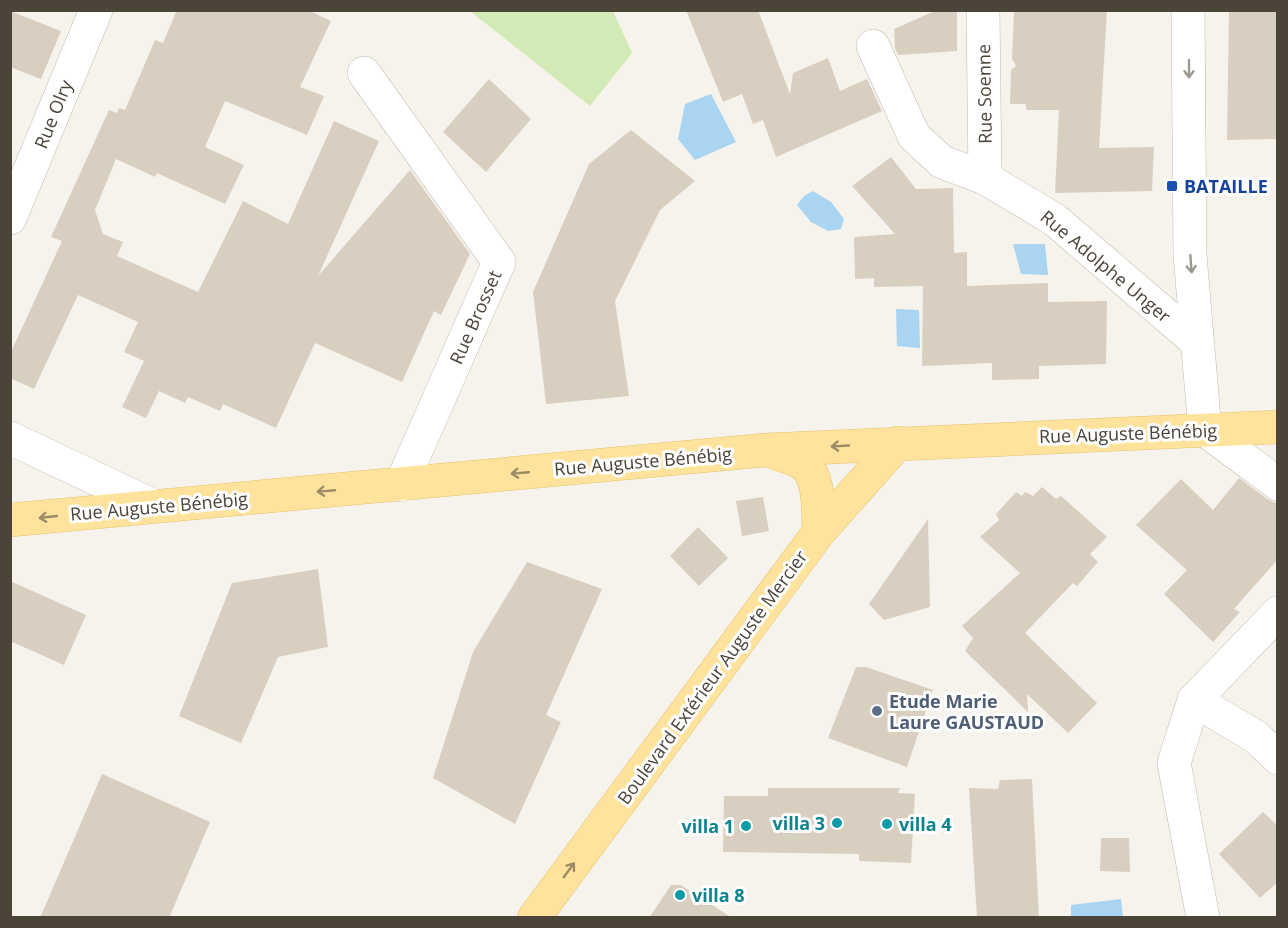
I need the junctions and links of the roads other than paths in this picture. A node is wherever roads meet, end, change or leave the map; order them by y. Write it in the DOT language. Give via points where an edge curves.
graph roads {
  1 [pos="96,10"];
  2 [pos="982,10"];
  3 [pos="1188,10"];
  4 [pos="873,46"];
  5 [pos="364,73"];
  6 [pos="985,178"];
  7 [pos="10,218"];
  8 [pos="1196,341"];
  9 [pos="1278,427"];
  10 [pos="1205,430"];
  11 [pos="10,438"];
  12 [pos="898,443"];
  13 [pos="766,450"];
  14 [pos="1278,484"];
  15 [pos="401,485"];
  16 [pos="154,506"];
  17 [pos="10,520"];
  18 [pos="819,532"];
  19 [pos="1278,613"];
  20 [pos="1194,700"];
  21 [pos="1278,758"];
  22 [pos="534,918"];
  23 [pos="1203,918"];
  1 -- 7 [label="street, Rue Olry"];
  2 -- 6 [label="street, Rue Soenne"];
  3 -- 8 [label="street, one-way" via="1190,255"];
  4 -- 6 [label="street, Rue Adolphe Unger" via="914,136 942,162"];
  5 -- 15 [label="street, Rue Brosset" via="499,262"];
  6 -- 8 [label="street, Rue Adolphe Unger" via="1055,220"];
  8 -- 10 [label="street"];
  9 -- 10 [label="main road, Rue Auguste Bénébig"];
  10 -- 12 [label="main road, Rue Auguste Bénébig"];
  10 -- 14 [label="street"];
  11 -- 16 [label="street"];
  12 -- 13 [label="main road, Rue Auguste Bénébig, one-way"];
  12 -- 18 [label="main road, Boulevard Extérieur Auguste Mercier"];
  13 -- 15 [label="main road, Rue Auguste Bénébig, one-way"];
  13 -- 18 [label="main road" via="809,469 816,488"];
  15 -- 16 [label="main road, Rue Auguste Bénébig, one-way"];
  16 -- 17 [label="main road, Rue Auguste Bénébig, one-way"];
  22 -- 18 [label="main road, Boulevard Extérieur Auguste Mercier, one-way"];
  19 -- 20 [label="street"];
  20 -- 21 [label="street" via="1256,737"];
  20 -- 23 [label="street" via="1174,763"];
}
